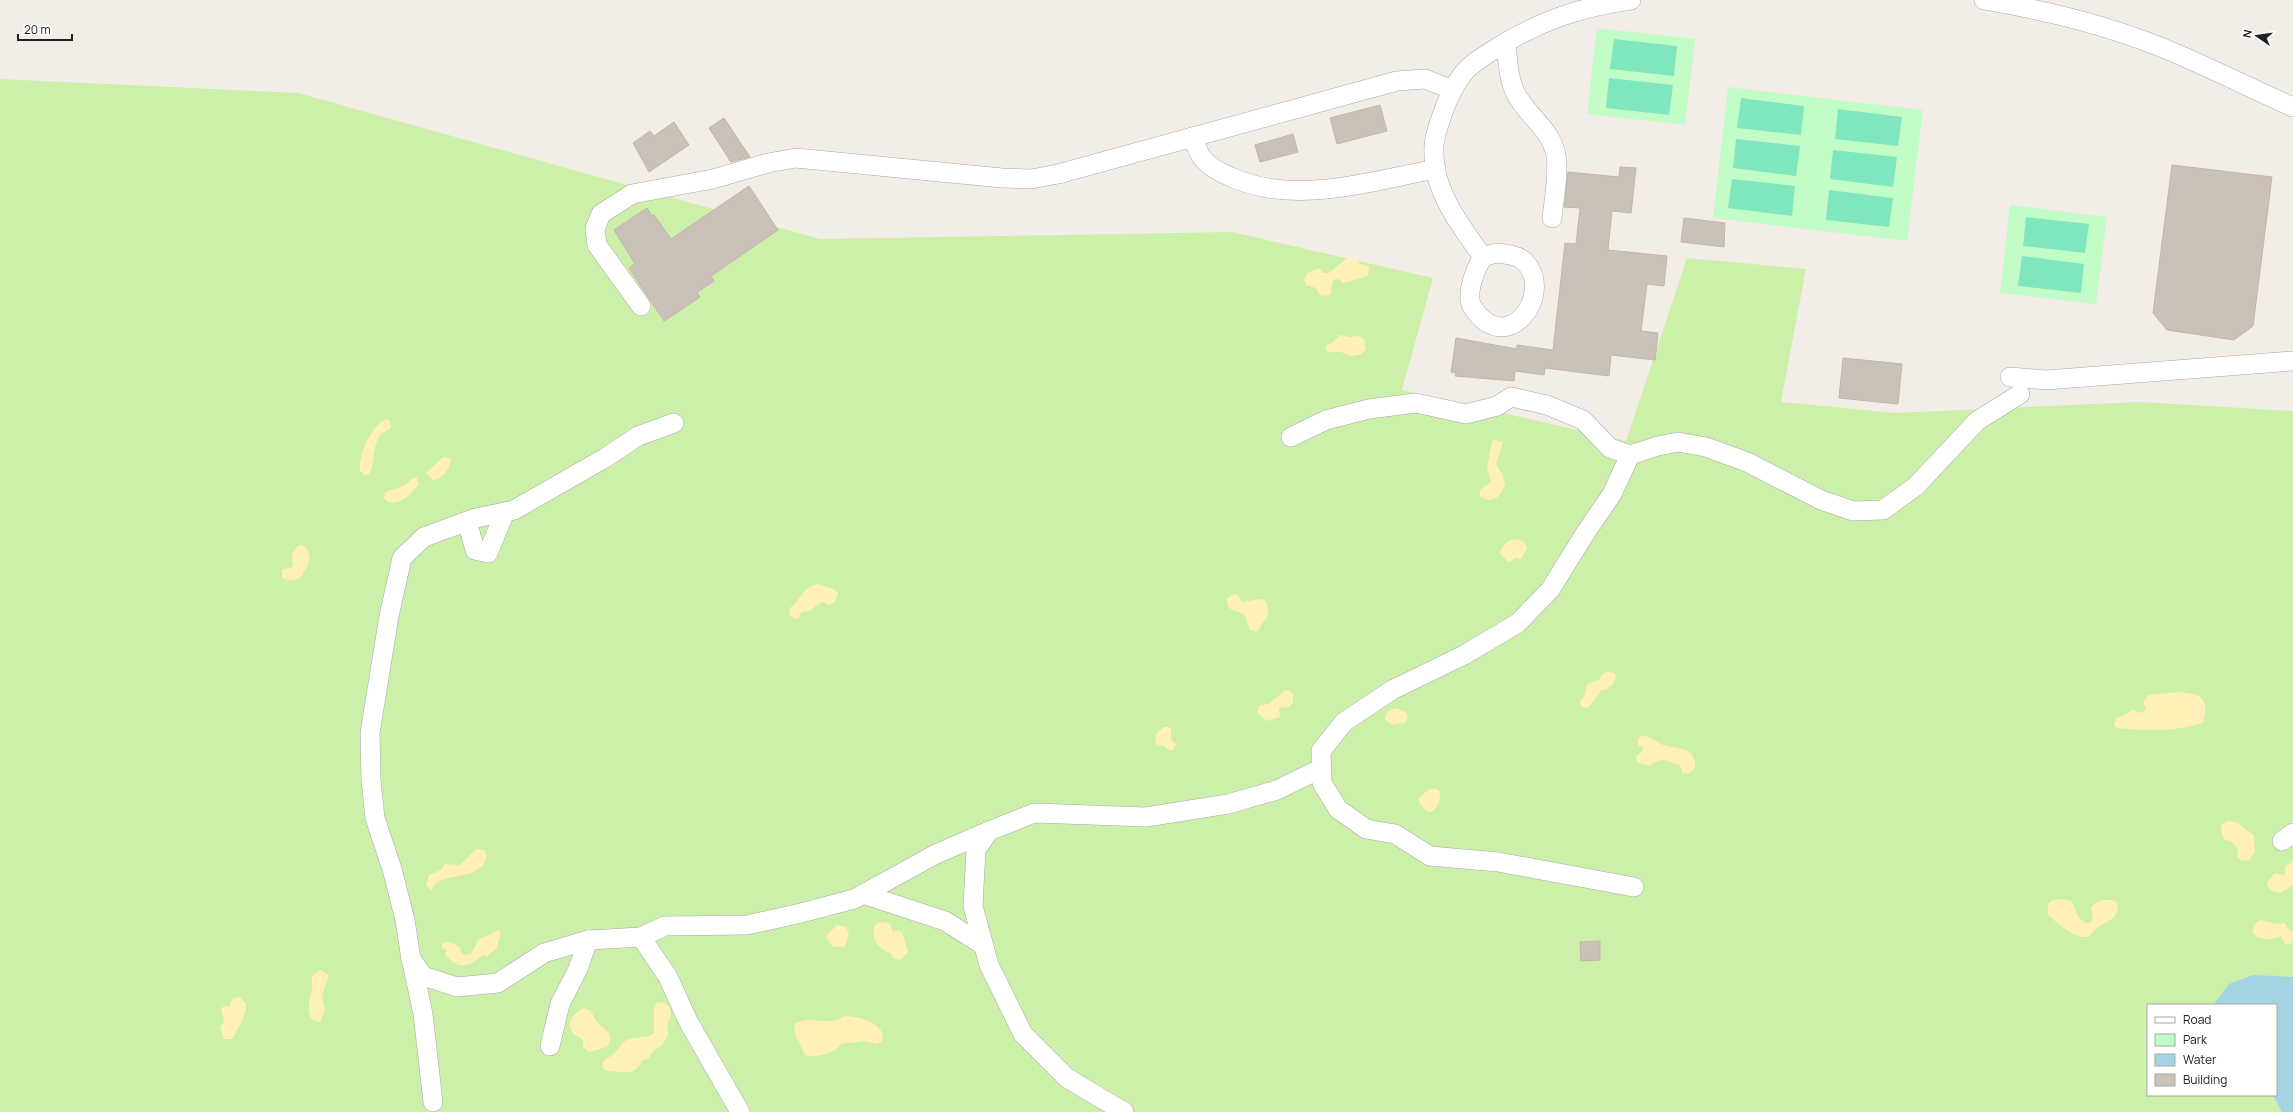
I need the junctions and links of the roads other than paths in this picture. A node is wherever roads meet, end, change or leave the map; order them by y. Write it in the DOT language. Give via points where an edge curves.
graph roads {
  1 [pos="1631,0"];
  2 [pos="1984,0"];
  3 [pos="1506,43"];
  4 [pos="1453,90"];
  5 [pos="2293,107"];
  6 [pos="1192,137"];
  7 [pos="1436,170"];
  8 [pos="1552,218"];
  9 [pos="1483,257"];
  10 [pos="641,306"];
  11 [pos="2293,362"];
  12 [pos="2010,377"];
  13 [pos="2020,394"];
  14 [pos="674,423"];
  15 [pos="1291,437"];
  16 [pos="1630,455"];
  17 [pos="505,512"];
  18 [pos="467,521"];
  19 [pos="1322,768"];
  20 [pos="988,831"];
  21 [pos="1634,887"];
  22 [pos="863,894"];
  23 [pos="641,937"];
  24 [pos="588,940"];
  25 [pos="983,945"];
  26 [pos="411,960"];
  27 [pos="550,1046"];
  28 [pos="433,1102"];
  29 [pos="740,1112"];
  30 [pos="1124,1112"];
  1 -- 3 [label="lane" via="1574,11 1546,21"];
  2 -- 5 [label="lane" via="2094,25 2162,48"];
  3 -- 4 [label="lane" via="1470,66"];
  3 -- 8 [label="lane" via="1510,80 1530,114 1549,134 1556,152"];
  4 -- 6 [label="lane" via="1424,79 1397,81"];
  4 -- 7 [label="lane" via="1446,102 1435,138"];
  6 -- 7 [label="lane" via="1203,159 1219,172 1243,182 1271,189 1309,192"];
  6 -- 10 [label="lane" via="1031,179 796,158 768,163 713,179 632,194 601,214 595,229 597,245"];
  7 -- 9 [label="lane" via="1447,201"];
  11 -- 12 [label="lane" via="2046,380"];
  13 -- 16 [label="lane" via="1977,420 1916,486 1883,510 1853,511 1821,500 1747,462 1706,447 1678,442"];
  14 -- 17 [label="lane" via="638,436 562,483 514,510"];
  15 -- 16 [label="lane" via="1326,420 1369,409 1416,403 1466,414 1497,406 1511,396 1547,405 1582,420 1610,448"];
  16 -- 19 [label="lane" via="1612,494 1550,590 1518,623 1464,655 1392,690 1344,722 1321,751"];
  17 -- 18 [label="lane"];
  17 -- 18 [label="lane" via="488,553 476,550"];
  18 -- 26 [label="lane" via="424,537 402,558 389,616 370,733 375,818 405,920"];
  19 -- 20 [label="lane" via="1277,790 1228,804 1146,816 1034,813"];
  19 -- 21 [label="lane" via="1322,783 1338,809 1366,829 1395,834 1430,856 1498,862"];
  20 -- 22 [label="lane" via="936,854"];
  20 -- 25 [label="lane" via="976,850 973,906"];
  22 -- 23 [label="lane" via="854,899 747,925 665,926"];
  22 -- 25 [label="lane" via="945,921"];
  23 -- 24 [label="lane"];
  23 -- 29 [label="lane" via="668,977 688,1021"];
  24 -- 26 [label="lane" via="544,953 498,983 457,988 423,976"];
  24 -- 27 [label="lane" via="578,969 560,1004"];
  25 -- 30 [label="lane" via="989,965 1023,1034 1067,1078"];
  26 -- 28 [label="lane" via="423,1014"];
}
